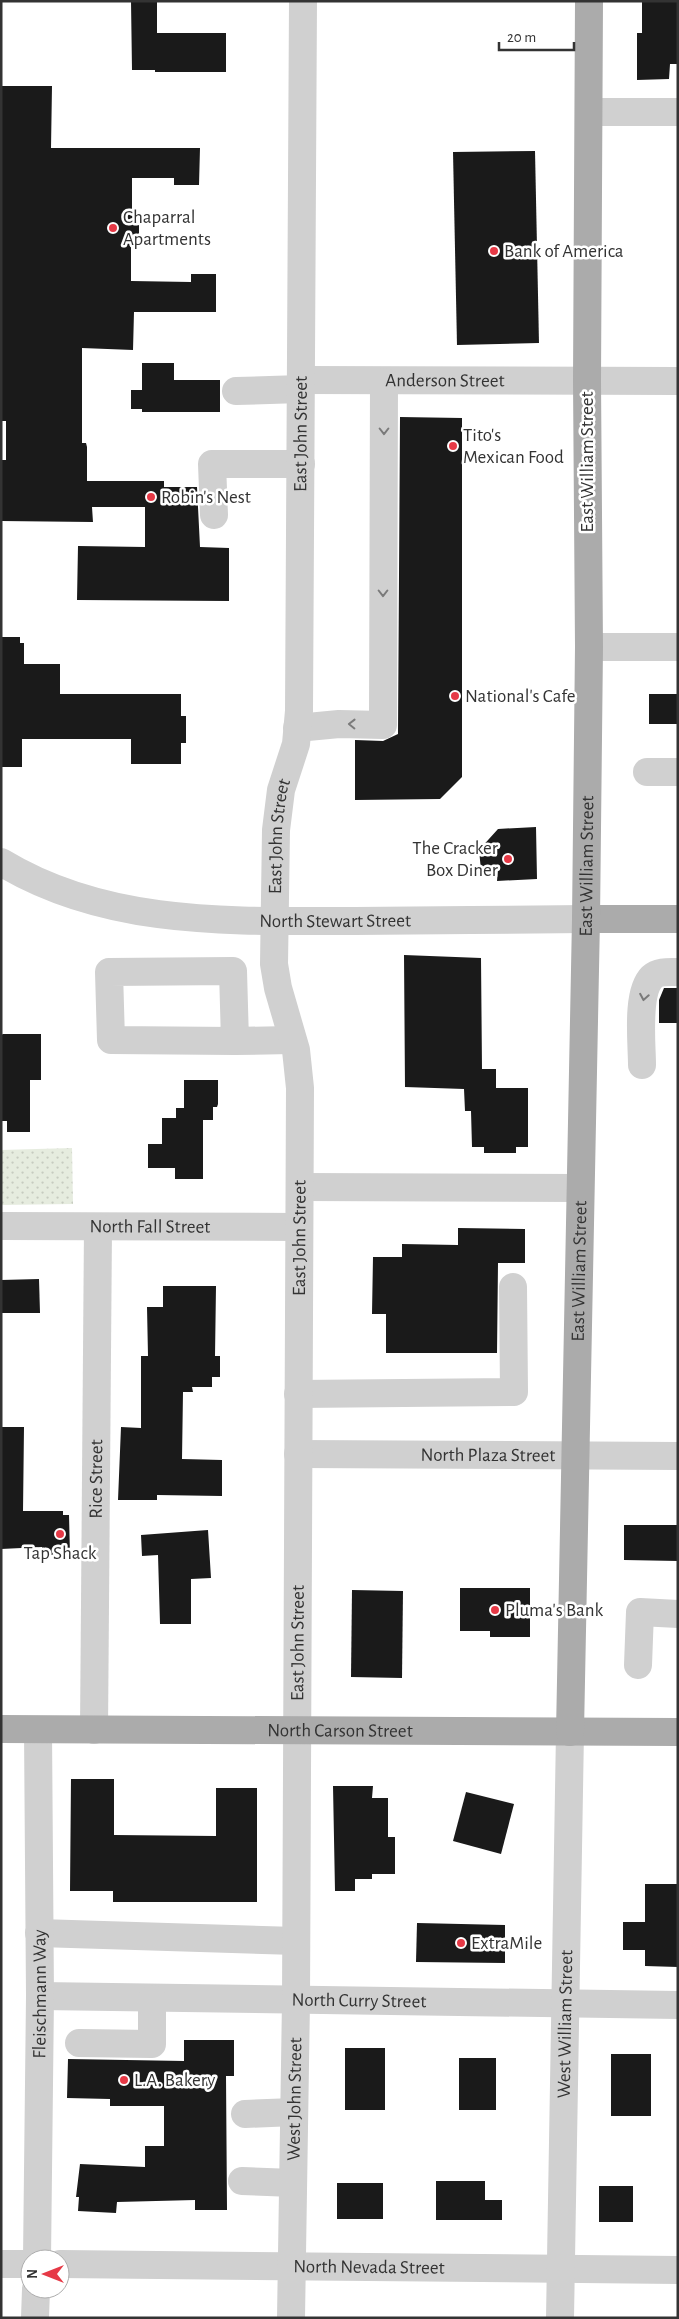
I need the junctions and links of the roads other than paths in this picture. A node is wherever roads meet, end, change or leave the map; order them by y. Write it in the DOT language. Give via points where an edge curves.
graph roads {
  1 [pos="303,1"];
  2 [pos="589,1"];
  3 [pos="589,112"];
  4 [pos="678,112"];
  5 [pos="587,381"];
  6 [pos="678,381"];
  7 [pos="384,382"];
  8 [pos="301,384"];
  9 [pos="236,391"];
  10 [pos="301,464"];
  11 [pos="214,515"];
  12 [pos="588,647"];
  13 [pos="678,647"];
  14 [pos="297,728"];
  15 [pos="648,772"];
  16 [pos="678,772"];
  17 [pos="1,862"];
  18 [pos="586,919"];
  19 [pos="678,920"];
  20 [pos="274,921"];
  21 [pos="678,972"];
  22 [pos="291,1040"];
  23 [pos="235,1041"];
  24 [pos="642,1065"];
  25 [pos="300,1187"];
  26 [pos="580,1188"];
  27 [pos="1,1226"];
  28 [pos="98,1227"];
  29 [pos="299,1227"];
  30 [pos="513,1287"];
  31 [pos="298,1394"];
  32 [pos="298,1454"];
  33 [pos="576,1456"];
  34 [pos="678,1456"];
  35 [pos="678,1614"];
  36 [pos="638,1665"];
  37 [pos="1,1729"];
  38 [pos="38,1730"];
  39 [pos="94,1730"];
  40 [pos="296,1730"];
  41 [pos="570,1732"];
  42 [pos="678,1732"];
  43 [pos="39,1933"];
  44 [pos="296,1941"];
  45 [pos="40,1996"];
  46 [pos="152,1999"];
  47 [pos="296,2001"];
  48 [pos="564,2002"];
  49 [pos="678,2005"];
  50 [pos="79,2043"];
  51 [pos="294,2112"];
  52 [pos="244,2114"];
  53 [pos="242,2181"];
  54 [pos="293,2183"];
  55 [pos="37,2249"];
  56 [pos="1,2264"];
  57 [pos="20,2264"];
  58 [pos="70,2264"];
  59 [pos="292,2266"];
  60 [pos="560,2268"];
  61 [pos="678,2270"];
  62 [pos="36,2299"];
  63 [pos="36,2318"];
  64 [pos="291,2318"];
  65 [pos="560,2318"];
  1 -- 8 [label="street, East John Street"];
  2 -- 3 [label="main road, East William Street"];
  3 -- 4 [label="street"];
  3 -- 5 [label="main road, East William Street"];
  5 -- 6 [label="street, Anderson Street"];
  5 -- 7 [label="street, Anderson Street"];
  5 -- 12 [label="main road, East William Street"];
  7 -- 8 [label="street, Anderson Street"];
  7 -- 14 [label="street, one-way" via="383,725 339,724"];
  8 -- 9 [label="street, Anderson Street"];
  8 -- 10 [label="street, East John Street"];
  10 -- 11 [label="street" via="212,464"];
  10 -- 14 [label="street, East John Street"];
  12 -- 13 [label="street"];
  12 -- 18 [label="main road, East William Street"];
  14 -- 20 [label="street, East John Street" via="276,830"];
  15 -- 16 [label="street"];
  17 -- 20 [label="street, North Stewart Street" via="71,895 124,909 171,916"];
  18 -- 19 [label="main road, North Stewart Street"];
  18 -- 20 [label="street, North Stewart Street"];
  18 -- 26 [label="main road, East William Street"];
  20 -- 22 [label="street, East John Street" via="274,964"];
  21 -- 24 [label="street, one-way" via="652,976 644,993"];
  22 -- 23 [label="street"];
  22 -- 25 [label="street, East John Street" via="296,1050 300,1088"];
  23 -- 23 [label="street" via="232,971 109,972 110,1040"];
  25 -- 26 [label="street"];
  25 -- 29 [label="street, East John Street"];
  26 -- 33 [label="main road, East William Street"];
  27 -- 28 [label="street, North Fall Street"];
  28 -- 29 [label="street, North Fall Street"];
  28 -- 39 [label="street, Rice Street"];
  29 -- 31 [label="street, East John Street"];
  30 -- 31 [label="street" via="514,1392"];
  31 -- 32 [label="street, East John Street"];
  32 -- 33 [label="street, North Plaza Street"];
  32 -- 40 [label="street, East John Street"];
  33 -- 34 [label="street, North Plaza Street"];
  33 -- 41 [label="main road, East William Street"];
  35 -- 36 [label="street" via="640,1612"];
  37 -- 38 [label="main road, North Carson Street"];
  38 -- 39 [label="main road, North Carson Street"];
  38 -- 43 [label="street, Fleischmann Way"];
  39 -- 40 [label="main road, North Carson Street"];
  40 -- 41 [label="main road, North Carson Street"];
  40 -- 44 [label="street, West John Street"];
  41 -- 42 [label="main road, North Carson Street"];
  41 -- 48 [label="street, West William Street"];
  43 -- 44 [label="street"];
  43 -- 45 [label="street, Fleischmann Way"];
  44 -- 47 [label="street, West John Street"];
  45 -- 46 [label="street, North Curry Street"];
  45 -- 55 [label="street, Fleischmann Way"];
  46 -- 47 [label="street, North Curry Street"];
  46 -- 50 [label="street" via="152,2044"];
  47 -- 48 [label="street, North Curry Street"];
  47 -- 51 [label="street, West John Street"];
  48 -- 49 [label="street, North Curry Street"];
  48 -- 60 [label="street, West William Street"];
  51 -- 52 [label="street"];
  51 -- 54 [label="street, West John Street"];
  53 -- 54 [label="street"];
  54 -- 59 [label="street, West John Street"];
  56 -- 57 [label="street"];
  58 -- 59 [label="street, North Nevada Street"];
  59 -- 60 [label="street, North Nevada Street"];
  59 -- 64 [label="street, West John Street"];
  60 -- 61 [label="street, North Nevada Street"];
  60 -- 65 [label="street, West William Street"];
  62 -- 63 [label="street"];
}
